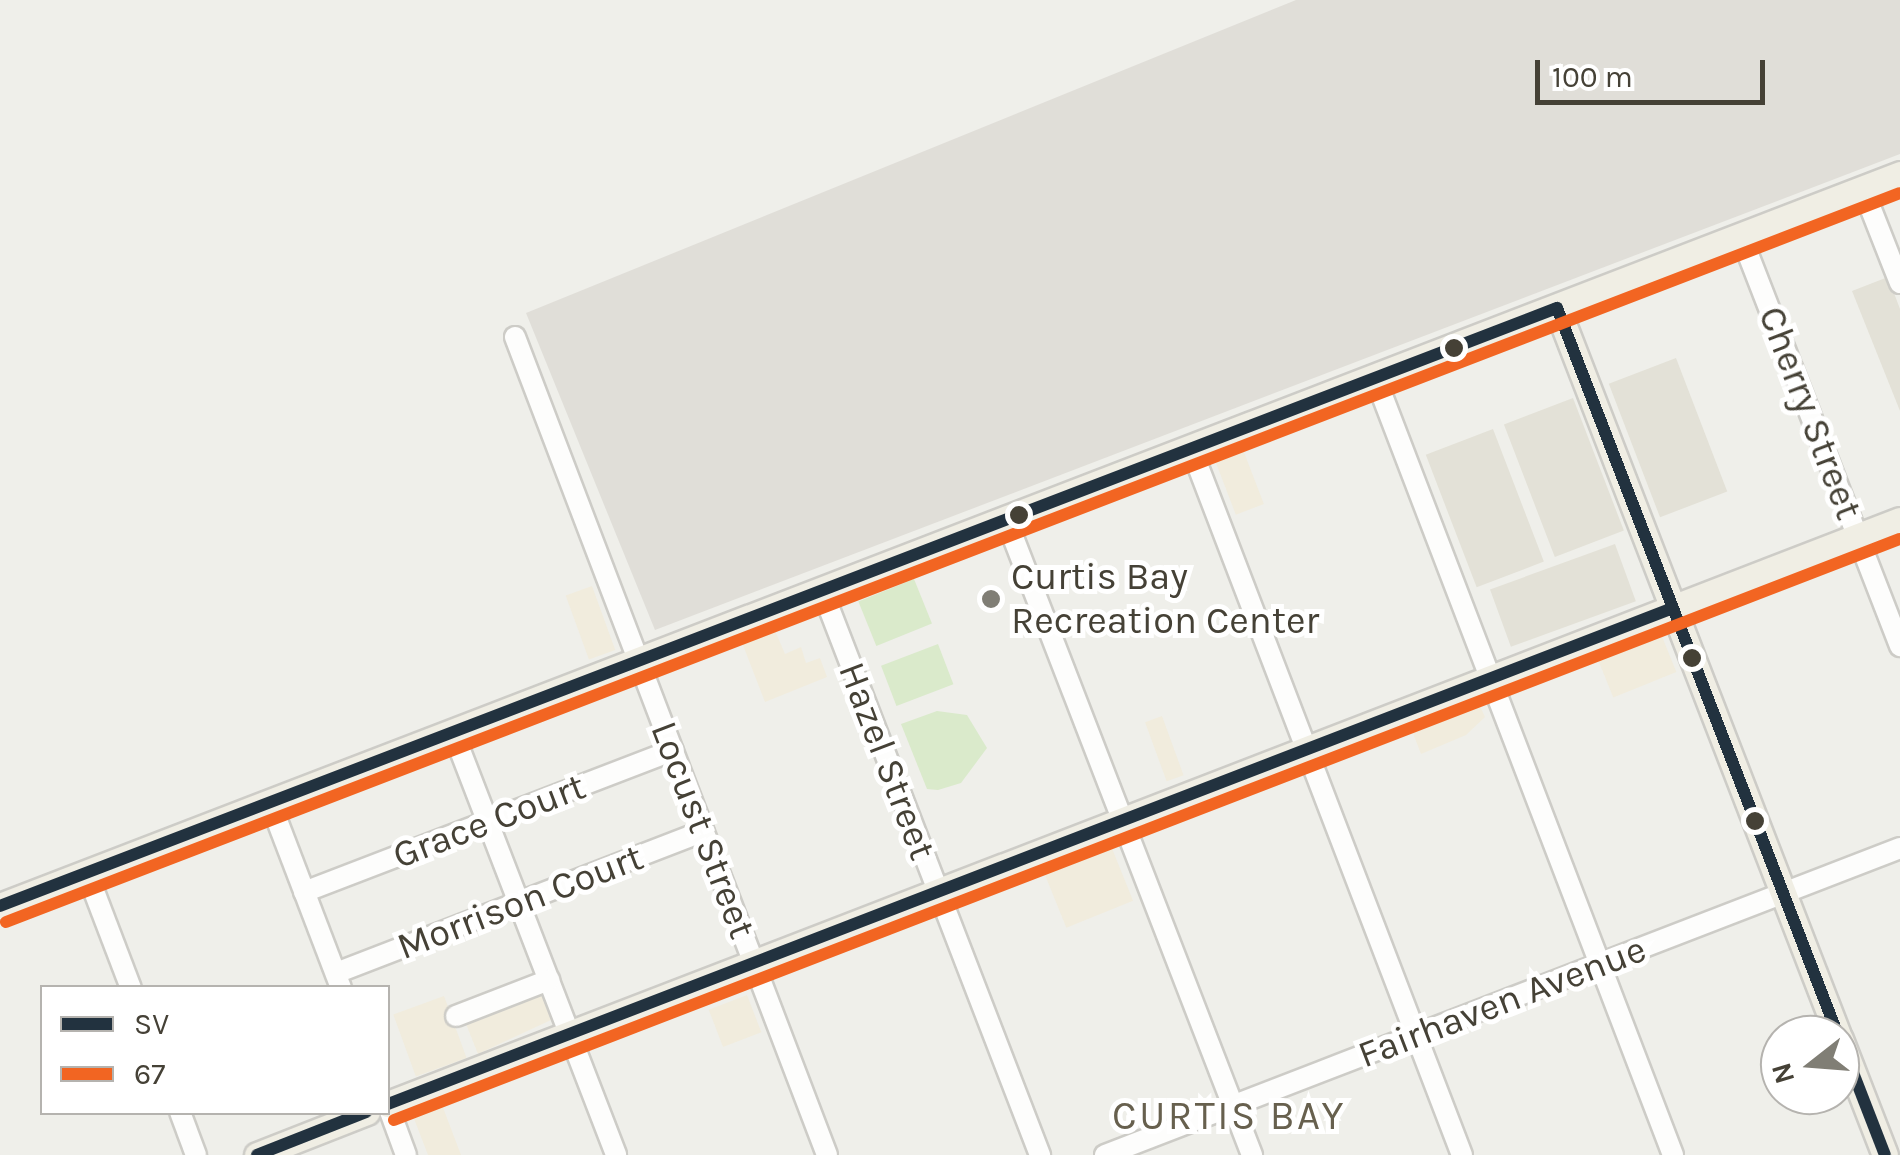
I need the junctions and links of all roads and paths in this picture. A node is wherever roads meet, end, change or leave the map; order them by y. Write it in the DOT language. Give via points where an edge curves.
graph roads {
  1 [pos="1900,174"];
  2 [pos="1863,189"];
  3 [pos="1742,236"];
  4 [pos="1900,283"];
  5 [pos="1557,308"];
  6 [pos="514,337"];
  7 [pos="1375,378"];
  8 [pos="1191,448"];
  9 [pos="1006,519"];
  10 [pos="1900,520"];
  11 [pos="1858,537"];
  12 [pos="822,590"];
  13 [pos="1673,608"];
  14 [pos="1900,646"];
  15 [pos="639,660"];
  16 [pos="1490,678"];
  17 [pos="453,732"];
  18 [pos="1306,749"];
  19 [pos="673,750"];
  20 [pos="270,802"];
  21 [pos="1122,820"];
  22 [pos="488,822"];
  23 [pos="704,831"];
  24 [pos="1900,848"];
  25 [pos="86,873"];
  26 [pos="304,892"];
  27 [pos="938,892"];
  28 [pos="1784,893"];
  29 [pos="518,902"];
  30 [pos="0,906"];
  31 [pos="754,962"];
  32 [pos="1600,964"];
  33 [pos="338,980"];
  34 [pos="549,980"];
  35 [pos="130,985"];
  36 [pos="1831,1015"];
  37 [pos="456,1016"];
  38 [pos="570,1034"];
  39 [pos="1416,1035"];
  40 [pos="1860,1091"];
  41 [pos="390,1104"];
  42 [pos="1233,1106"];
  43 [pos="390,1111"];
  44 [pos="181,1115"];
  45 [pos="358,1115"];
  46 [pos="196,1155"];
  47 [pos="257,1155"];
  48 [pos="406,1155"];
  49 [pos="616,1155"];
  50 [pos="827,1155"];
  51 [pos="1040,1155"];
  52 [pos="1105,1155"];
  53 [pos="1252,1155"];
  54 [pos="1462,1155"];
  55 [pos="1673,1155"];
  56 [pos="1885,1155"];
  1 -- 2 [label="main road"];
  2 -- 3 [label="main road"];
  2 -- 4 [label="street"];
  3 -- 5 [label="main road"];
  3 -- 11 [label="street, Cherry Street"];
  5 -- 7 [label="main road"];
  5 -- 13 [label="main road"];
  6 -- 15 [label="street, Locust Street"];
  7 -- 8 [label="main road"];
  7 -- 16 [label="street"];
  8 -- 9 [label="main road"];
  8 -- 18 [label="street"];
  9 -- 12 [label="main road"];
  9 -- 21 [label="street"];
  10 -- 11 [label="main road"];
  11 -- 13 [label="main road"];
  11 -- 14 [label="street, Cherry Street"];
  12 -- 15 [label="main road"];
  12 -- 27 [label="street, Hazel Street"];
  13 -- 16 [label="main road"];
  13 -- 28 [label="main road"];
  15 -- 17 [label="main road"];
  15 -- 19 [label="street, Locust Street"];
  16 -- 18 [label="main road"];
  16 -- 32 [label="street"];
  17 -- 20 [label="main road"];
  17 -- 22 [label="street"];
  18 -- 21 [label="main road"];
  18 -- 39 [label="street"];
  19 -- 22 [label="street, Grace Court"];
  19 -- 23 [label="street, Locust Street"];
  20 -- 25 [label="main road"];
  20 -- 26 [label="street"];
  21 -- 27 [label="main road"];
  21 -- 42 [label="street"];
  22 -- 26 [label="street, Grace Court"];
  22 -- 29 [label="street"];
  23 -- 29 [label="street, Morrison Court"];
  23 -- 31 [label="street, Locust Street"];
  24 -- 28 [label="street, Fairhaven Avenue"];
  25 -- 30 [label="main road"];
  25 -- 35 [label="street"];
  26 -- 33 [label="street"];
  27 -- 31 [label="main road"];
  27 -- 51 [label="street, Hazel Street"];
  28 -- 32 [label="street, Fairhaven Avenue"];
  28 -- 36 [label="main road"];
  29 -- 33 [label="street, Morrison Court"];
  29 -- 34 [label="street"];
  31 -- 38 [label="main road"];
  31 -- 50 [label="street, Locust Street"];
  32 -- 39 [label="street, Fairhaven Avenue"];
  32 -- 55 [label="street"];
  34 -- 37 [label="street"];
  34 -- 38 [label="street"];
  38 -- 41 [label="main road"];
  38 -- 49 [label="street"];
  39 -- 42 [label="street, Fairhaven Avenue"];
  39 -- 54 [label="street"];
  40 -- 56 [label="main road"];
  42 -- 52 [label="street, Fairhaven Avenue"];
  42 -- 53 [label="street"];
  43 -- 48 [label="street"];
  44 -- 46 [label="street"];
  45 -- 47 [label="main road"];
}
